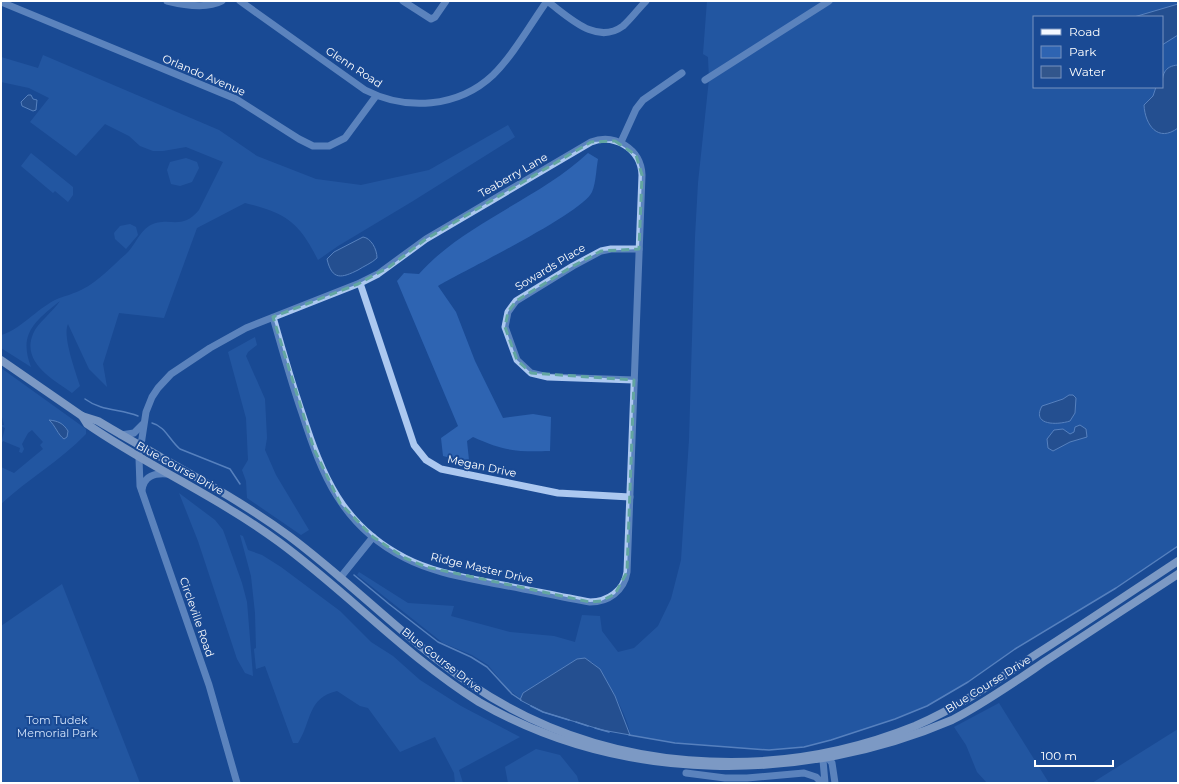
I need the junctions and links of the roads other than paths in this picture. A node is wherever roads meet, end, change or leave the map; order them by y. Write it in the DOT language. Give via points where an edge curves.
graph roads {
  1 [pos="167,1"];
  2 [pos="222,1"];
  3 [pos="240,1"];
  4 [pos="403,1"];
  5 [pos="446,1"];
  6 [pos="547,1"];
  7 [pos="646,1"];
  8 [pos="829,1"];
  9 [pos="1,2"];
  10 [pos="682,73"];
  11 [pos="704,80"];
  12 [pos="376,96"];
  13 [pos="621,142"];
  14 [pos="639,249"];
  15 [pos="360,283"];
  16 [pos="273,317"];
  17 [pos="1,360"];
  18 [pos="634,380"];
  19 [pos="82,416"];
  20 [pos="144,423"];
  21 [pos="121,434"];
  22 [pos="140,446"];
  23 [pos="139,458"];
  24 [pos="167,474"];
  25 [pos="142,494"];
  26 [pos="630,497"];
  27 [pos="373,537"];
  28 [pos="1178,561"];
  29 [pos="1178,574"];
  30 [pos="340,578"];
  31 [pos="825,754"];
  32 [pos="832,763"];
  33 [pos="823,765"];
  34 [pos="686,772"];
  35 [pos="237,783"];
  36 [pos="822,783"];
  37 [pos="825,783"];
  38 [pos="835,783"];
  1 -- 2 [label="street" via="208,5"];
  3 -- 12 [label="street, Glenn Road" via="351,81"];
  4 -- 5 [label="street" via="431,19"];
  6 -- 7 [label="street" via="587,29 600,33 622,27"];
  6 -- 12 [label="street, Glenn Road" via="493,75 478,86 430,104 404,104"];
  8 -- 11 [label="street"];
  9 -- 12 [label="street, Orlando Avenue" via="236,99 313,146 329,146 345,138"];
  10 -- 13 [label="street" via="643,100 636,109"];
  13 -- 14 [label="street" via="636,155 642,170"];
  13 -- 15 [label="street, Teaberry Lane" via="602,139 592,142 426,239 389,267"];
  14 -- 18 [label="street"];
  14 -- 18 [label="street, Sowards Place" via="601,251 568,268 516,301 508,312 505,327 517,360 531,373 548,377"];
  15 -- 16 [label="street, Teaberry Lane"];
  15 -- 26 [label="street, Megan Drive" via="414,445 426,460 441,469 558,493"];
  16 -- 20 [label="street, Teaberry Lane" via="246,328 210,348 166,379 152,397"];
  16 -- 27 [label="street, Ridge Master Drive" via="321,469 340,503"];
  17 -- 19 [label="main road, Blue Course Drive"];
  18 -- 26 [label="street"];
  19 -- 21 [label="main road, Blue Course Drive" via="98,421"];
  19 -- 23 [label="main road, Blue Course Drive" via="87,424"];
  20 -- 21 [label="street" via="134,433"];
  20 -- 22 [label="street, Teaberry Lane"];
  21 -- 22 [label="main road, Blue Course Drive"];
  22 -- 23 [label="street, Teaberry Lane"];
  22 -- 30 [label="main road, Blue Course Drive" via="256,513"];
  23 -- 24 [label="main road, Blue Course Drive"];
  23 -- 25 [label="street, Circleville Road" via="138,478"];
  24 -- 25 [label="street" via="156,474 147,478 143,484"];
  24 -- 34 [label="main road, Blue Course Drive" via="232,511 280,543 434,670 489,708 540,734 594,754 630,764"];
  25 -- 35 [label="street, Circleville Road" via="209,685"];
  26 -- 27 [label="street, Ridge Master Drive" via="627,576 615,594 596,602 446,573 405,558"];
  27 -- 30 [label="street"];
  28 -- 31 [label="main road, Blue Course Drive" via="958,704 900,732"];
  29 -- 32 [label="main road, Blue Course Drive" via="952,720 894,746"];
  30 -- 31 [label="main road, Blue Course Drive" via="470,684 516,711 569,734 626,752 693,762 751,763"];
  31 -- 32 [label="street"];
  31 -- 33 [label="street"];
  32 -- 33 [label="main road, Blue Course Drive"];
  32 -- 38 [label="street"];
  33 -- 34 [label="main road, Blue Course Drive" via="762,774"];
  33 -- 37 [label="street"];
  34 -- 36 [label="street" via="725,778 804,774 816,777"];
}
